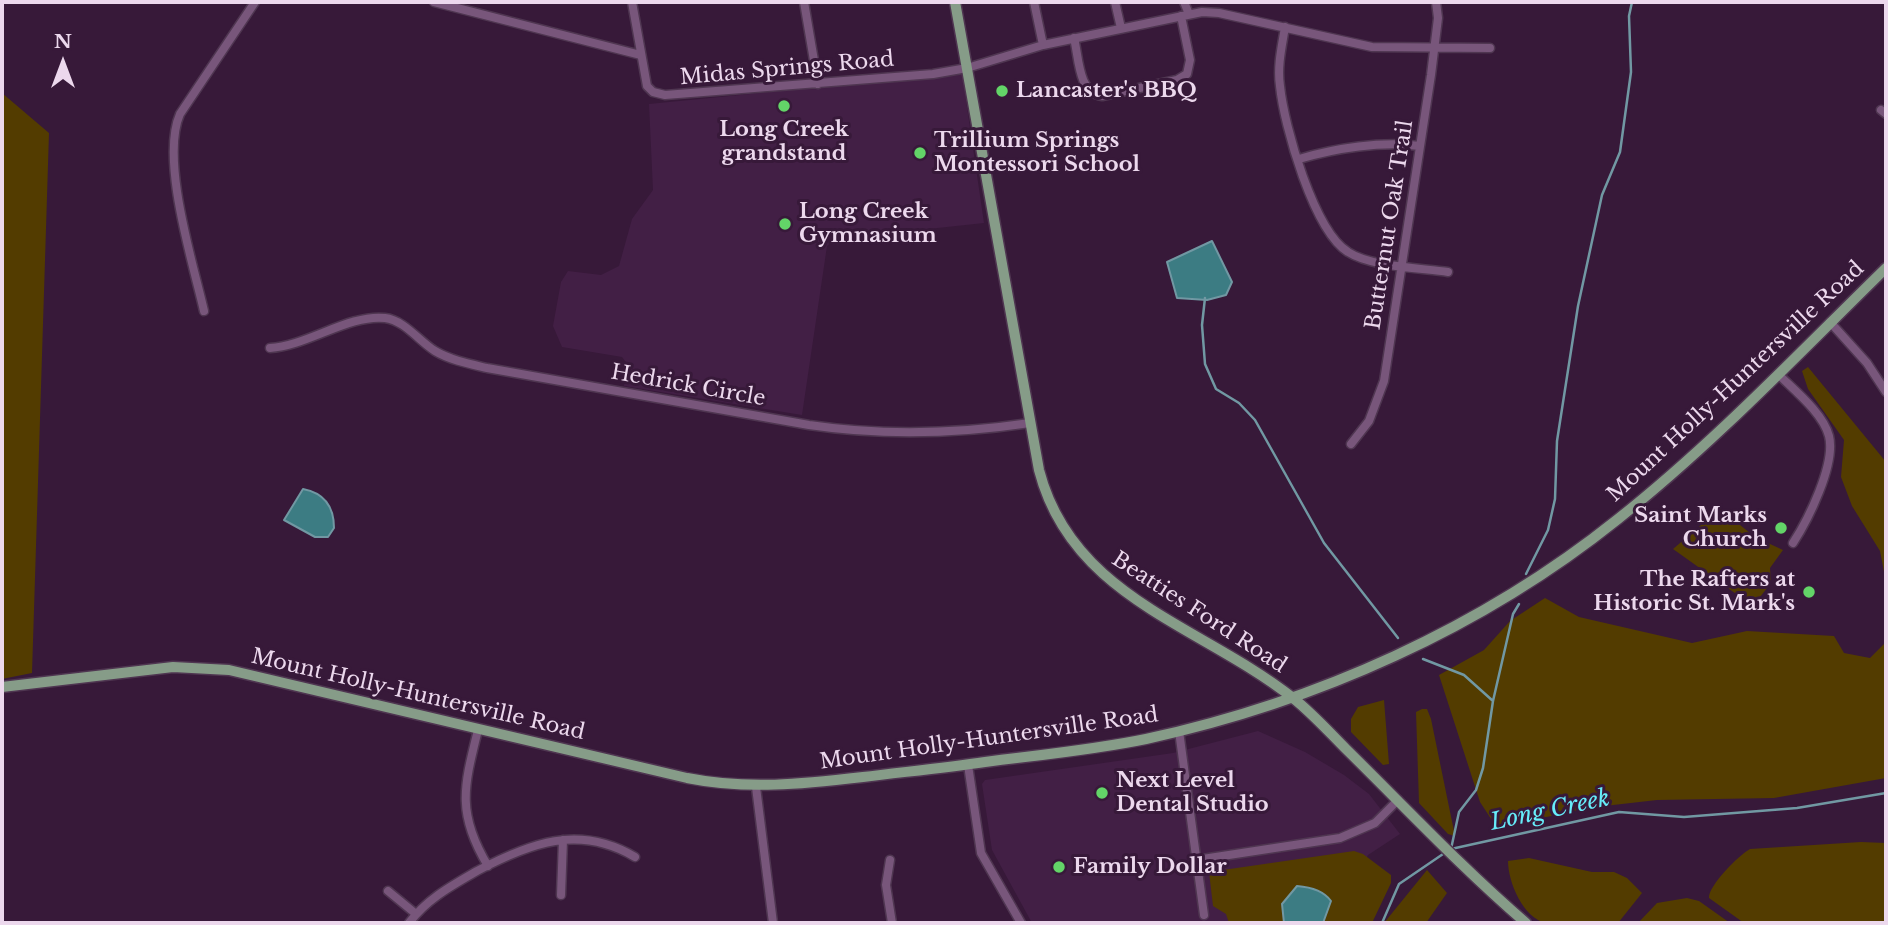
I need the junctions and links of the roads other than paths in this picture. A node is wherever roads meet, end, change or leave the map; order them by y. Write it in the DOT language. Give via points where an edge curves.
graph roads {
  1 [pos="255,2"];
  2 [pos="435,2"];
  3 [pos="632,2"];
  4 [pos="804,2"];
  5 [pos="955,2"];
  6 [pos="1034,2"];
  7 [pos="1115,2"];
  8 [pos="1184,2"];
  9 [pos="1436,2"];
  10 [pos="1185,15"];
  11 [pos="1286,27"];
  12 [pos="1121,28"];
  13 [pos="1074,38"];
  14 [pos="1043,45"];
  15 [pos="1490,48"];
  16 [pos="1434,50"];
  17 [pos="641,55"];
  18 [pos="967,68"];
  19 [pos="818,84"];
  20 [pos="1420,146"];
  21 [pos="1299,159"];
  22 [pos="1401,265"];
  23 [pos="1886,268"];
  24 [pos="1448,272"];
  25 [pos="204,311"];
  26 [pos="1830,322"];
  27 [pos="270,348"];
  28 [pos="1778,374"];
  29 [pos="1886,391"];
  30 [pos="1030,423"];
  31 [pos="1351,444"];
  32 [pos="1793,543"];
  33 [pos="2,687"];
  34 [pos="1292,697"];
  35 [pos="478,730"];
  36 [pos="1179,731"];
  37 [pos="968,765"];
  38 [pos="756,787"];
  39 [pos="1398,800"];
  40 [pos="563,840"];
  41 [pos="635,857"];
  42 [pos="890,860"];
  43 [pos="1196,860"];
  44 [pos="488,866"];
  45 [pos="388,891"];
  46 [pos="561,895"];
  47 [pos="416,914"];
  48 [pos="1204,915"];
  49 [pos="409,923"];
  50 [pos="773,923"];
  51 [pos="892,923"];
  52 [pos="1021,923"];
  53 [pos="1526,923"];
  1 -- 25 [label="street" via="180,114 174,131 178,194"];
  2 -- 17 [label="street"];
  3 -- 17 [label="street, Midas Springs Road"];
  4 -- 19 [label="street"];
  5 -- 18 [label="main road, Beatties Ford Road"];
  6 -- 14 [label="street"];
  7 -- 12 [label="street"];
  8 -- 10 [label="street"];
  9 -- 16 [label="street, Butternut Oak Trail"];
  10 -- 11 [label="street, Midas Springs Road" via="1219,13"];
  10 -- 12 [label="street, Midas Springs Road"];
  10 -- 13 [label="street" via="1187,74 1115,93 1099,96 1086,87"];
  11 -- 16 [label="street, Midas Springs Road" via="1372,47"];
  11 -- 21 [label="street" via="1279,83"];
  12 -- 13 [label="street, Midas Springs Road"];
  13 -- 14 [label="street, Midas Springs Road"];
  14 -- 18 [label="street, Midas Springs Road"];
  15 -- 16 [label="street, Midas Springs Road"];
  16 -- 20 [label="street, Butternut Oak Trail"];
  17 -- 19 [label="street, Midas Springs Road" via="647,86 664,96"];
  18 -- 19 [label="street, Midas Springs Road"];
  18 -- 30 [label="main road, Beatties Ford Road"];
  20 -- 21 [label="street" via="1394,144"];
  20 -- 22 [label="street, Butternut Oak Trail"];
  21 -- 22 [label="street" via="1319,217 1333,240 1350,254"];
  22 -- 24 [label="street"];
  22 -- 31 [label="street, Butternut Oak Trail" via="1384,381 1369,421"];
  23 -- 26 [label="main road, Mount Holly-Huntersville Road"];
  26 -- 28 [label="main road, Mount Holly-Huntersville Road"];
  26 -- 29 [label="street"];
  27 -- 30 [label="street, Hedrick Circle" via="289,347 373,318 394,320 436,352 487,368 853,432 903,434"];
  28 -- 32 [label="street" via="1814,412 1829,436 1829,454 1816,498"];
  28 -- 34 [label="main road, Mount Holly-Huntersville Road" via="1656,488 1546,571 1423,642"];
  30 -- 34 [label="main road, Beatties Ford Road" via="1051,504 1068,536 1096,569 1133,599 1226,652"];
  33 -- 35 [label="main road, Mount Holly-Huntersville Road" via="195,667 252,675"];
  34 -- 36 [label="main road, Mount Holly-Huntersville Road"];
  34 -- 39 [label="main road, Beatties Ford Road"];
  35 -- 38 [label="main road, Mount Holly-Huntersville Road" via="705,782"];
  35 -- 44 [label="street" via="464,807 472,839"];
  36 -- 37 [label="main road, Mount Holly-Huntersville Road" via="1104,747"];
  36 -- 43 [label="street"];
  37 -- 38 [label="main road, Mount Holly-Huntersville Road"];
  37 -- 52 [label="street" via="981,853"];
  38 -- 50 [label="street"];
  39 -- 43 [label="street" via="1374,823 1340,838"];
  39 -- 53 [label="main road, Beatties Ford Road"];
  40 -- 41 [label="street" via="598,842"];
  40 -- 44 [label="street" via="530,845"];
  40 -- 46 [label="street"];
  42 -- 51 [label="street" via="885,873"];
  43 -- 48 [label="street"];
  44 -- 47 [label="street" via="439,893"];
  45 -- 47 [label="street"];
  47 -- 49 [label="street"];
}
